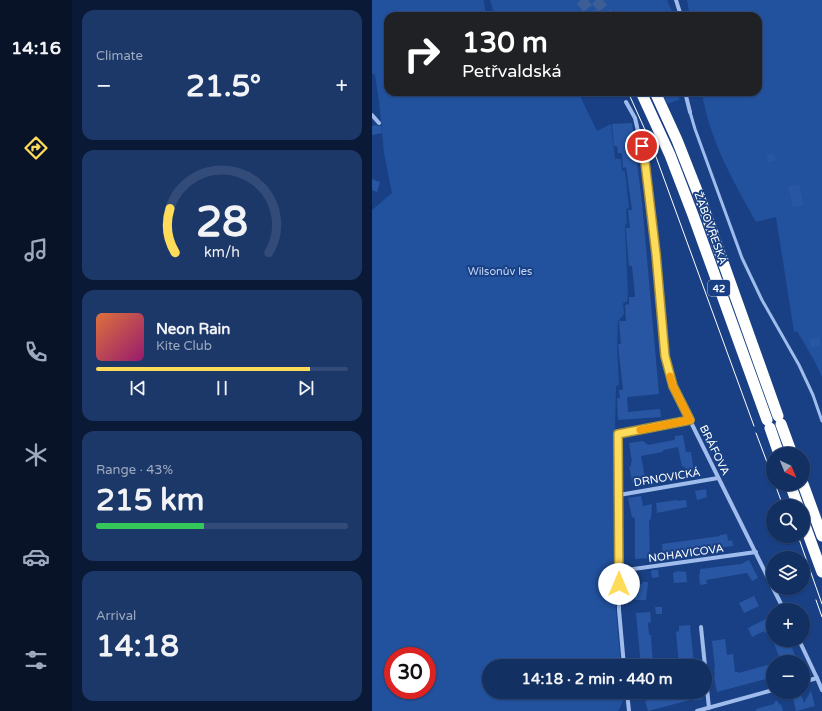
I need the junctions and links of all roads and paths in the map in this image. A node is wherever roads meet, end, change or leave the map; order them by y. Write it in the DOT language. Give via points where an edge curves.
graph roads {
  1 [pos="676,0"];
  2 [pos="680,12"];
  3 [pos="644,96"];
  4 [pos="657,96"];
  5 [pos="686,96"];
  6 [pos="626,102"];
  7 [pos="690,112"];
  8 [pos="372,116"];
  9 [pos="379,122"];
  10 [pos="690,420"];
  11 [pos="822,421"];
  12 [pos="777,447"];
  13 [pos="790,447"];
  14 [pos="718,478"];
  15 [pos="806,491"];
  16 [pos="619,495"];
  17 [pos="822,536"];
  18 [pos="810,539"];
  19 [pos="756,552"];
  20 [pos="619,571"];
  21 [pos="822,572"];
  22 [pos="766,573"];
  23 [pos="701,627"];
  24 [pos="802,647"];
  25 [pos="623,659"];
  26 [pos="704,659"];
  27 [pos="817,678"];
  28 [pos="810,680"];
  29 [pos="822,690"];
  30 [pos="766,692"];
  31 [pos="628,699"];
  32 [pos="708,699"];
  33 [pos="628,705"];
  34 [pos="709,708"];
  35 [pos="623,711"];
  36 [pos="629,711"];
  37 [pos="698,711"];
  1 -- 2 [label="street"];
  3 -- 12 [label="highway, ŽABOVŘESKÁ / 42" via="690,208"];
  4 -- 13 [label="highway, ŽABOVŘESKÁ / 42" via="697,191"];
  5 -- 7 [label="street"];
  6 -- 10 [label="street, BRÁFOVA" via="635,118 645,162 665,356 673,386"];
  7 -- 11 [label="lane" via="742,258 762,300 802,371"];
  8 -- 9 [label="street"];
  10 -- 14 [label="street, BRÁFOVA"];
  10 -- 16 [label="street" via="618,434"];
  14 -- 16 [label="street, DRNOVICKÁ"];
  14 -- 19 [label="street, BRÁFOVA"];
  15 -- 17 [label="highway"];
  16 -- 20 [label="street"];
  18 -- 21 [label="highway"];
  19 -- 20 [label="street, NOHAVICOVA"];
  19 -- 22 [label="street, BRÁFOVA"];
  20 -- 25 [label="street"];
  23 -- 26 [label="street"];
  24 -- 27 [label="street"];
  27 -- 28 [label="street"];
  27 -- 29 [label="street"];
  30 -- 34 [label="street"];
  31 -- 33 [label="street"];
  32 -- 34 [label="street"];
  33 -- 35 [label="street"];
  33 -- 36 [label="street"];
  34 -- 37 [label="street"];
}
